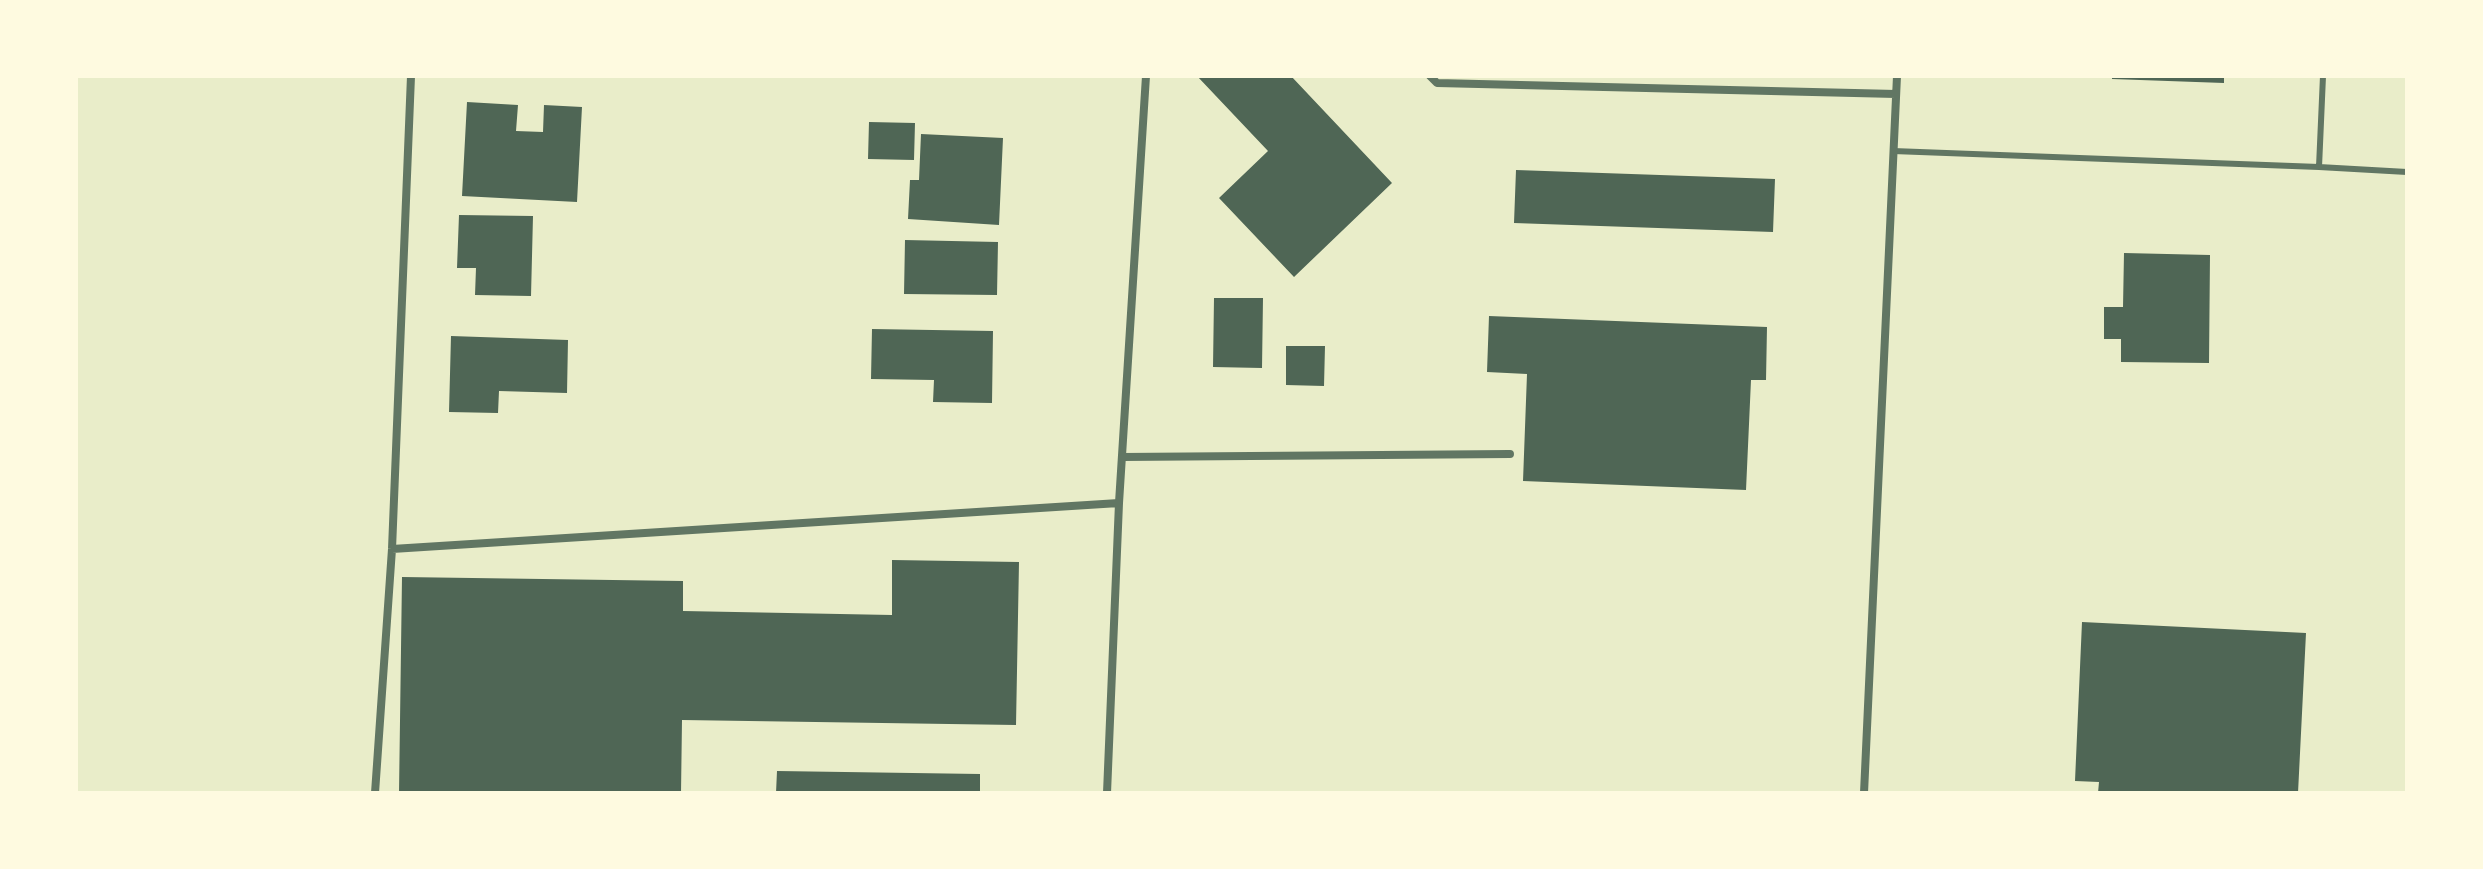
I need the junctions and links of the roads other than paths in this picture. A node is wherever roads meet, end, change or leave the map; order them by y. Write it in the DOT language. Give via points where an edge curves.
graph roads {
  1 [pos="411,76"];
  2 [pos="1146,76"];
  3 [pos="1430,76"];
  4 [pos="1897,76"];
  5 [pos="2323,76"];
  6 [pos="1896,94"];
  7 [pos="1893,151"];
  8 [pos="2319,167"];
  9 [pos="2407,172"];
  10 [pos="1510,454"];
  11 [pos="1122,457"];
  12 [pos="1119,503"];
  13 [pos="392,549"];
  14 [pos="375,793"];
  15 [pos="1107,793"];
  16 [pos="1864,793"];
  1 -- 13 [label="street"];
  2 -- 11 [label="street"];
  3 -- 6 [label="street" via="1437,83"];
  4 -- 6 [label="street"];
  5 -- 8 [label="lane"];
  6 -- 7 [label="street"];
  7 -- 8 [label="lane"];
  7 -- 16 [label="street"];
  8 -- 9 [label="lane"];
  10 -- 11 [label="street"];
  11 -- 12 [label="street"];
  12 -- 13 [label="street"];
  12 -- 15 [label="street"];
  13 -- 14 [label="street"];
}
